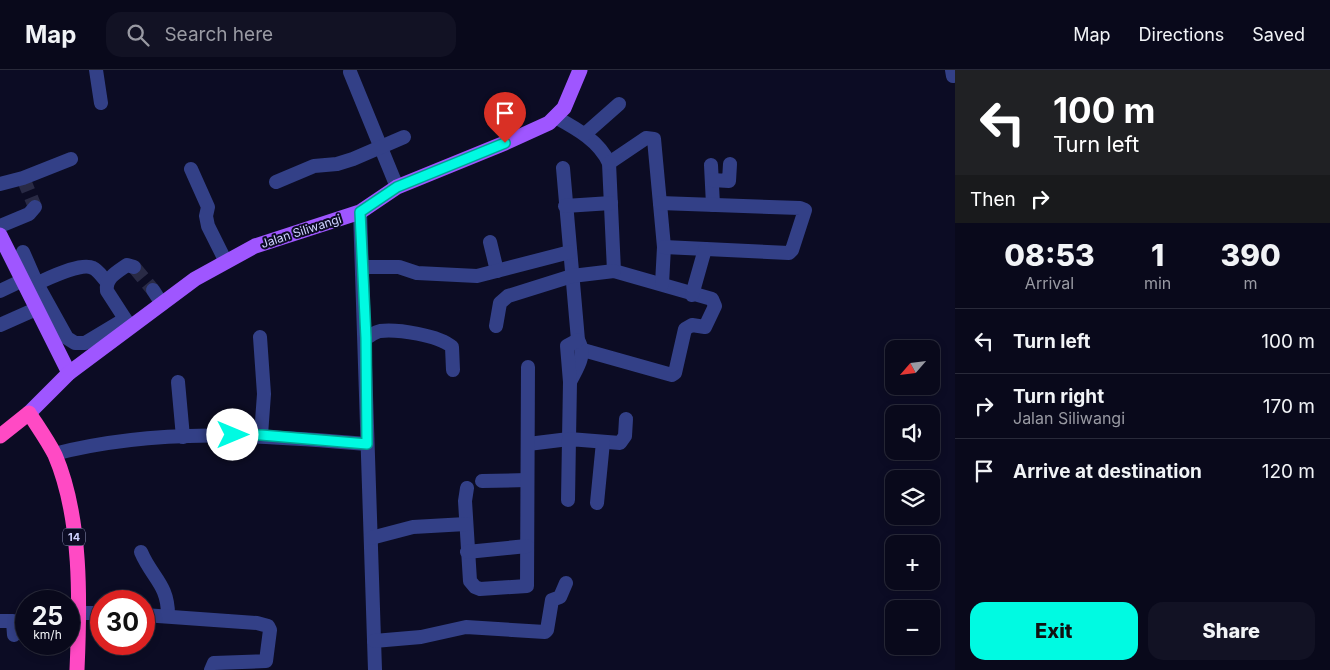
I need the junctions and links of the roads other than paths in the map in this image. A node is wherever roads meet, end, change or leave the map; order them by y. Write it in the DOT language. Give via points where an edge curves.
graph roads {
  1 [pos="96,70"];
  2 [pos="580,70"];
  3 [pos="350,72"];
  4 [pos="101,103"];
  5 [pos="619,104"];
  6 [pos="557,118"];
  7 [pos="586,134"];
  8 [pos="404,137"];
  9 [pos="380,148"];
  10 [pos="71,158"];
  11 [pos="608,163"];
  12 [pos="730,164"];
  13 [pos="712,165"];
  14 [pos="564,168"];
  15 [pos="192,169"];
  16 [pos="712,180"];
  17 [pos="276,182"];
  18 [pos="0,184"];
  19 [pos="397,187"];
  20 [pos="610,203"];
  21 [pos="660,203"];
  22 [pos="713,205"];
  23 [pos="565,206"];
  24 [pos="35,208"];
  25 [pos="360,212"];
  26 [pos="0,226"];
  27 [pos="0,235"];
  28 [pos="490,242"];
  29 [pos="664,247"];
  30 [pos="705,248"];
  31 [pos="24,252"];
  32 [pos="570,252"];
  33 [pos="226,262"];
  34 [pos="134,267"];
  35 [pos="497,271"];
  36 [pos="614,271"];
  37 [pos="362,273"];
  38 [pos="572,276"];
  39 [pos="107,282"];
  40 [pos="28,284"];
  41 [pos="662,284"];
  42 [pos="153,290"];
  43 [pos="0,291"];
  44 [pos="692,294"];
  45 [pos="162,304"];
  46 [pos="36,309"];
  47 [pos="128,323"];
  48 [pos="0,325"];
  49 [pos="496,326"];
  50 [pos="260,337"];
  51 [pos="366,338"];
  52 [pos="580,345"];
  53 [pos="528,367"];
  54 [pos="453,370"];
  55 [pos="69,373"];
  56 [pos="178,382"];
  57 [pos="29,413"];
  58 [pos="626,419"];
  59 [pos="261,435"];
  60 [pos="0,436"];
  61 [pos="182,437"];
  62 [pos="569,439"];
  63 [pos="603,442"];
  64 [pos="367,444"];
  65 [pos="528,444"];
  66 [pos="54,454"];
  67 [pos="527,480"];
  68 [pos="482,481"];
  69 [pos="467,488"];
  70 [pos="568,500"];
  71 [pos="597,503"];
  72 [pos="466,524"];
  73 [pos="371,538"];
  74 [pos="527,546"];
  75 [pos="140,552"];
  76 [pos="467,552"];
  77 [pos="566,583"];
  78 [pos="78,590"];
  79 [pos="80,613"];
  80 [pos="90,613"];
  81 [pos="155,615"];
  82 [pos="168,615"];
  83 [pos="0,621"];
  84 [pos="14,636"];
  85 [pos="374,641"];
  86 [pos="78,655"];
  87 [pos="77,670"];
  88 [pos="210,670"];
  89 [pos="375,670"];
  1 -- 4 [label="street"];
  2 -- 6 [label="main road"];
  3 -- 9 [label="street"];
  5 -- 7 [label="street"];
  6 -- 7 [label="street"];
  6 -- 19 [label="main road, Jalan Siliwangi"];
  7 -- 11 [label="street"];
  8 -- 9 [label="street"];
  9 -- 17 [label="street" via="337,164 314,166"];
  9 -- 19 [label="street"];
  10 -- 18 [label="street" via="24,178"];
  11 -- 20 [label="street"];
  11 -- 21 [label="street" via="646,138 654,139"];
  12 -- 16 [label="street" via="729,180"];
  13 -- 16 [label="street"];
  14 -- 23 [label="street"];
  15 -- 33 [label="street" via="208,207 208,226"];
  16 -- 22 [label="street"];
  19 -- 25 [label="main road, Jalan Siliwangi"];
  20 -- 23 [label="street"];
  20 -- 36 [label="street"];
  21 -- 22 [label="street"];
  21 -- 29 [label="street"];
  22 -- 30 [label="street" via="805,210 789,253"];
  23 -- 32 [label="street"];
  24 -- 26 [label="street" via="29,214"];
  25 -- 33 [label="main road, Jalan Siliwangi" via="255,246"];
  25 -- 37 [label="street"];
  27 -- 40 [label="main road"];
  28 -- 35 [label="street"];
  29 -- 30 [label="street"];
  29 -- 41 [label="street"];
  30 -- 44 [label="street"];
  31 -- 40 [label="street"];
  32 -- 35 [label="street"];
  32 -- 38 [label="street"];
  33 -- 45 [label="main road, Jalan Siliwangi" via="194,279"];
  34 -- 39 [label="street" via="127,265"];
  35 -- 37 [label="street" via="477,276 417,274 399,267 365,267"];
  36 -- 38 [label="street"];
  36 -- 41 [label="street"];
  37 -- 51 [label="street"];
  38 -- 49 [label="street" via="504,298 498,309"];
  38 -- 52 [label="street"];
  39 -- 40 [label="street" via="93,268 85,266"];
  39 -- 47 [label="street" via="107,291"];
  40 -- 43 [label="street"];
  40 -- 46 [label="main road"];
  40 -- 47 [label="street" via="67,338 75,343 85,343"];
  41 -- 44 [label="street"];
  42 -- 45 [label="street"];
  44 -- 52 [label="street" via="712,299 715,306 705,327 692,325 685,329 672,375"];
  45 -- 47 [label="main road, Jalan Siliwangi"];
  46 -- 48 [label="street"];
  46 -- 55 [label="main road"];
  47 -- 55 [label="main road, Jalan Siliwangi"];
  50 -- 59 [label="street" via="264,394"];
  51 -- 54 [label="street" via="379,331 440,339 452,347"];
  51 -- 64 [label="street"];
  52 -- 62 [label="street" via="567,346"];
  53 -- 65 [label="street"];
  55 -- 57 [label="main road, Jalan Siliwangi"];
  56 -- 61 [label="street"];
  57 -- 60 [label="highway"];
  57 -- 66 [label="highway, 14"];
  58 -- 63 [label="street" via="623,440 615,444"];
  59 -- 61 [label="street"];
  59 -- 64 [label="street"];
  61 -- 66 [label="street" via="112,441"];
  62 -- 63 [label="street"];
  62 -- 65 [label="street"];
  62 -- 70 [label="street"];
  63 -- 71 [label="street"];
  64 -- 73 [label="street"];
  65 -- 67 [label="street"];
  66 -- 78 [label="highway, 14" via="68,501"];
  67 -- 68 [label="street"];
  67 -- 74 [label="street"];
  69 -- 72 [label="street"];
  72 -- 73 [label="street" via="413,527"];
  72 -- 76 [label="street"];
  73 -- 85 [label="street"];
  74 -- 76 [label="street"];
  74 -- 76 [label="street" via="527,586 475,587 470,581"];
  75 -- 82 [label="street" via="162,585"];
  77 -- 85 [label="street" via="560,597 552,600 545,632 466,628 421,637"];
  79 -- 80 [label="street"];
  81 -- 82 [label="street"];
  82 -- 88 [label="street" via="268,626 266,661 214,663"];
  83 -- 84 [label="street" via="13,621"];
  85 -- 89 [label="street"];
  86 -- 87 [label="highway, 14"];
}
